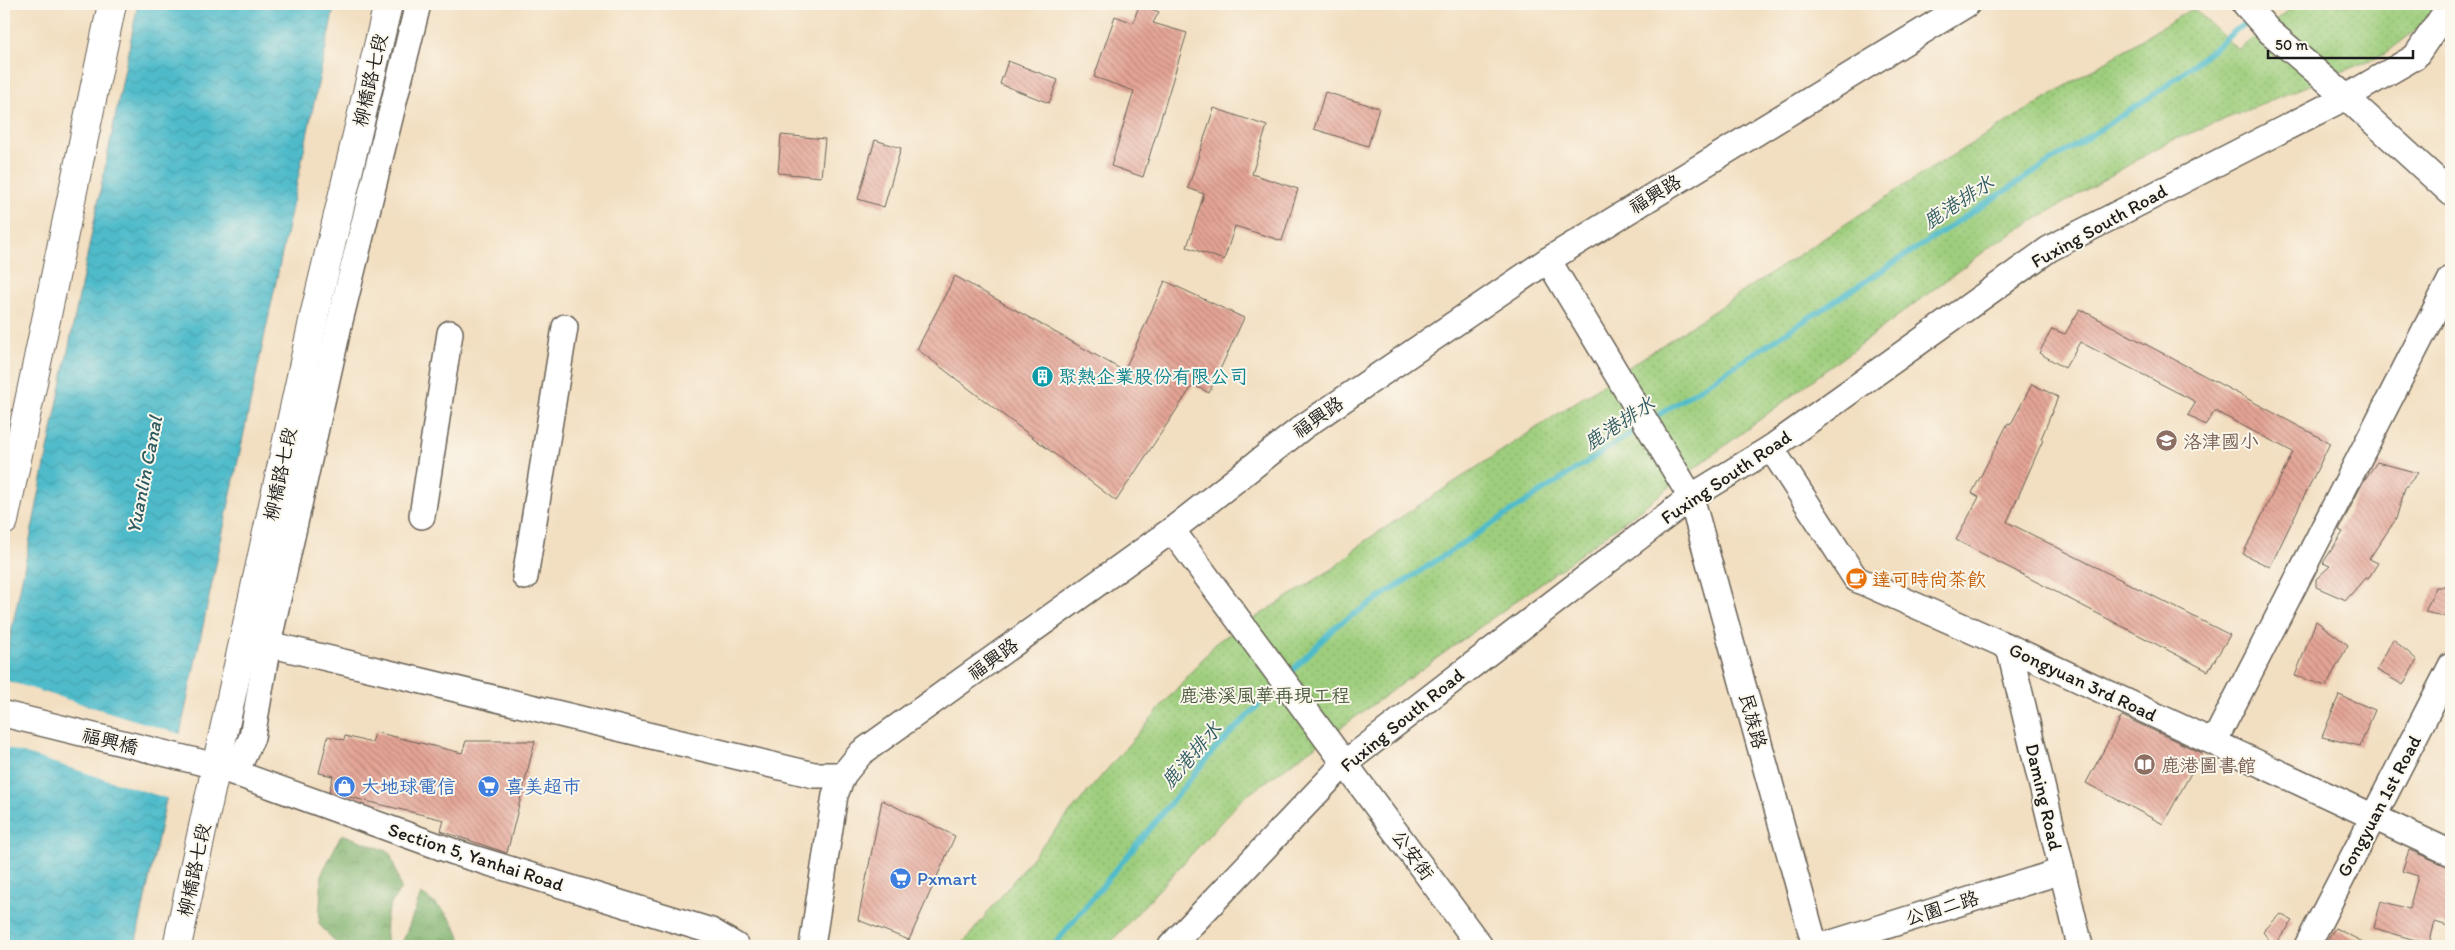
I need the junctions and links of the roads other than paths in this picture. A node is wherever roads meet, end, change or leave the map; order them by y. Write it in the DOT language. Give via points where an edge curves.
graph roads {
  1 [pos="112,4"];
  2 [pos="388,4"];
  3 [pos="418,4"];
  4 [pos="1967,4"];
  5 [pos="2245,4"];
  6 [pos="2450,4"];
  7 [pos="2346,97"];
  8 [pos="2451,193"];
  9 [pos="1548,260"];
  10 [pos="2451,279"];
  11 [pos="566,327"];
  12 [pos="450,333"];
  13 [pos="1772,448"];
  14 [pos="1691,497"];
  15 [pos="422,516"];
  16 [pos="4,520"];
  17 [pos="1172,530"];
  18 [pos="525,577"];
  19 [pos="268,644"];
  20 [pos="2009,647"];
  21 [pos="2451,666"];
  22 [pos="4,714"];
  23 [pos="2214,742"];
  24 [pos="1345,763"];
  25 [pos="216,766"];
  26 [pos="843,775"];
  27 [pos="2375,816"];
  28 [pos="2451,853"];
  29 [pos="2062,871"];
  30 [pos="726,943"];
  31 [pos="177,946"];
  32 [pos="812,946"];
  33 [pos="1171,946"];
  34 [pos="1480,946"];
  35 [pos="1815,946"];
  36 [pos="1822,946"];
  37 [pos="2080,946"];
  38 [pos="2307,946"];
  1 -- 16 [label="main road"];
  2 -- 25 [label="main road, 柳橋路七段" via="315,312"];
  3 -- 19 [label="street" via="339,325"];
  4 -- 9 [label="street, 福興路"];
  5 -- 7 [label="street" via="2269,31"];
  6 -- 7 [label="street, Fuxing South Road" via="2415,58"];
  7 -- 8 [label="street"];
  7 -- 13 [label="street, Fuxing South Road" via="2049,249"];
  9 -- 14 [label="street, 民族路"];
  9 -- 17 [label="street, 福興路" via="1303,427"];
  10 -- 23 [label="street"];
  11 -- 18 [label="street"];
  12 -- 15 [label="street"];
  13 -- 14 [label="street, Fuxing South Road"];
  13 -- 20 [label="street, Gongyuan 3rd Road" via="1856,579"];
  14 -- 24 [label="street, Fuxing South Road"];
  14 -- 35 [label="street, 民族路"];
  17 -- 24 [label="street, 公安街"];
  17 -- 26 [label="street, 福興路" via="861,753"];
  19 -- 25 [label="street" via="252,737 242,758"];
  19 -- 26 [label="street" via="786,769 814,775"];
  20 -- 23 [label="street, Gongyuan 3rd Road"];
  20 -- 29 [label="street, Daming Road"];
  21 -- 27 [label="street, Gongyuan 1st Road"];
  22 -- 25 [label="street, 福興橋"];
  23 -- 27 [label="street, Gongyuan 3rd Road"];
  24 -- 33 [label="street, Fuxing South Road"];
  24 -- 34 [label="street, 公安街"];
  25 -- 30 [label="street, Section 5, Yanhai Road" via="460,854 712,930"];
  25 -- 31 [label="main road, 柳橋路七段"];
  26 -- 32 [label="street, 福興路" via="835,795"];
  27 -- 28 [label="street, Gongyuan 3rd Road"];
  27 -- 38 [label="street, Gongyuan 1st Road"];
  29 -- 36 [label="street, 公園二路"];
  29 -- 37 [label="street, Daming Road"];
}
